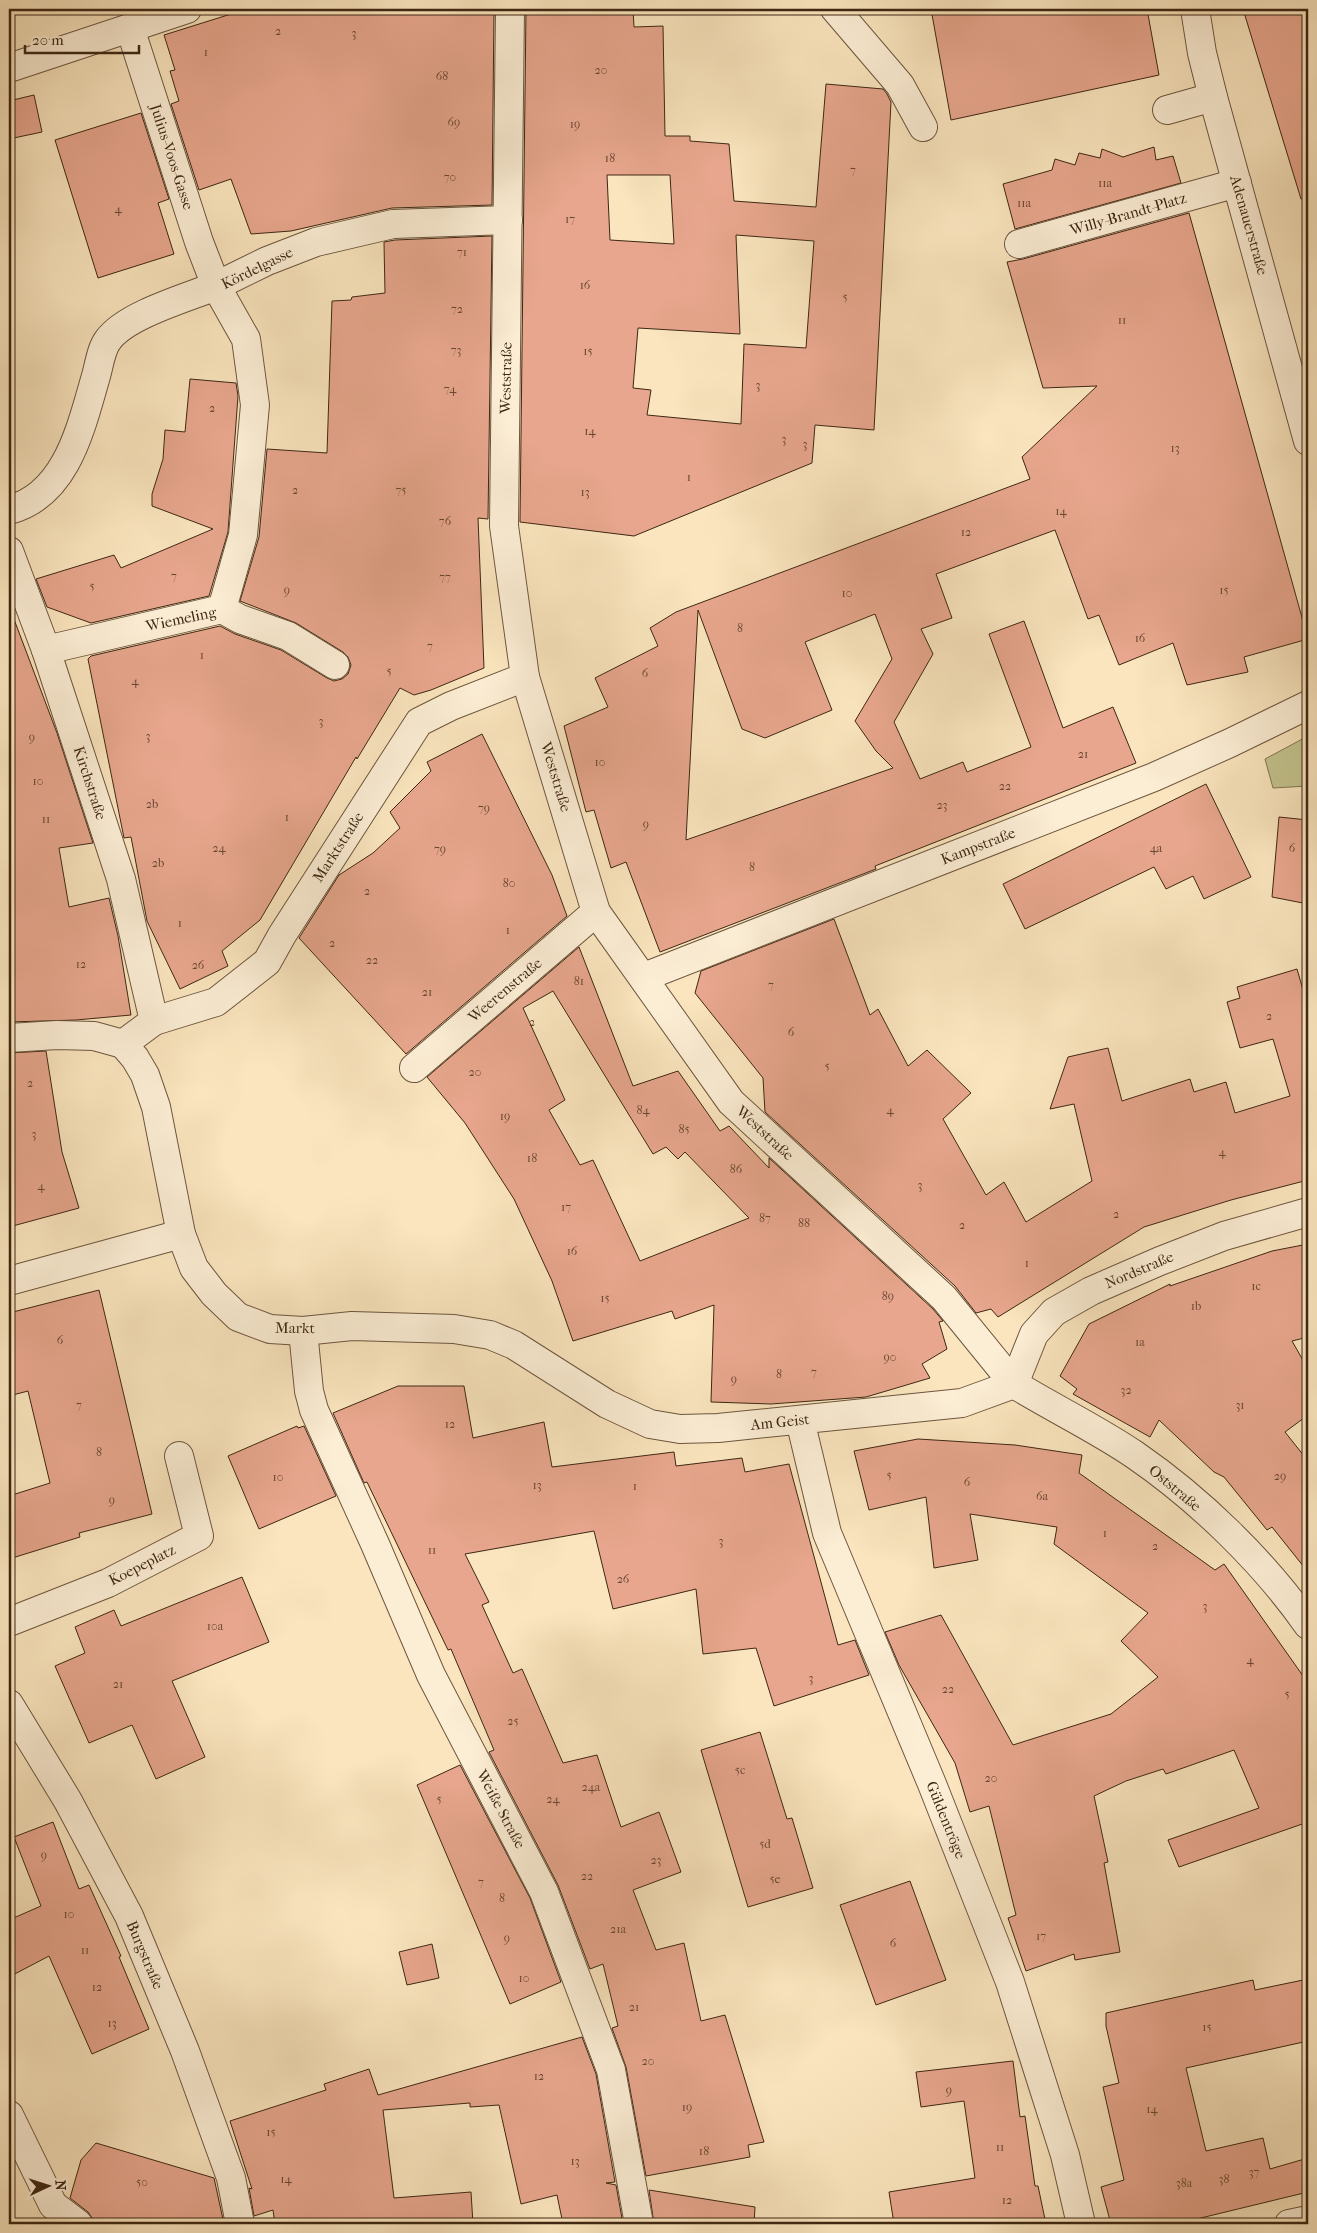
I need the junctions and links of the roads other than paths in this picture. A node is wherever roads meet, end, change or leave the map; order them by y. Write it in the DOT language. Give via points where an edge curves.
graph roads {
  1 [pos="187,9"];
  2 [pos="510,9"];
  3 [pos="835,9"];
  4 [pos="1195,9"];
  5 [pos="130,28"];
  6 [pos="9,68"];
  7 [pos="1213,97"];
  8 [pos="1167,110"];
  9 [pos="923,127"];
  10 [pos="1237,183"];
  11 [pos="508,220"];
  12 [pos="1020,244"];
  13 [pos="216,286"];
  14 [pos="1308,441"];
  15 [pos="9,510"];
  16 [pos="9,551"];
  17 [pos="222,609"];
  18 [pos="46,650"];
  19 [pos="335,665"];
  20 [pos="525,677"];
  21 [pos="1308,705"];
  22 [pos="596,912"];
  23 [pos="644,977"];
  24 [pos="154,1021"];
  25 [pos="9,1038"];
  26 [pos="123,1044"];
  27 [pos="414,1068"];
  28 [pos="1308,1212"];
  29 [pos="181,1234"];
  30 [pos="9,1281"];
  31 [pos="303,1331"];
  32 [pos="557,1372"];
  33 [pos="1014,1384"];
  34 [pos="800,1420"];
  35 [pos="179,1456"];
  36 [pos="1300,1596"];
  37 [pos="9,1622"];
  38 [pos="1308,1625"];
  39 [pos="9,1704"];
  40 [pos="9,2115"];
  41 [pos="1308,2220"];
  42 [pos="78,2224"];
  43 [pos="240,2224"];
  44 [pos="639,2224"];
  45 [pos="1080,2224"];
  46 [pos="1290,2224"];
  1 -- 5 [label="street"];
  2 -- 11 [label="street, Weststraße"];
  3 -- 9 [label="street" via="900,85"];
  4 -- 7 [label="street, Adenauerstraße"];
  5 -- 6 [label="street"];
  5 -- 13 [label="street, Julius-Voos-Gasse"];
  7 -- 8 [label="street"];
  7 -- 10 [label="street, Adenauerstraße"];
  10 -- 12 [label="street, Willy-Brandt-Platz"];
  10 -- 14 [label="street, Adenauerstraße"];
  11 -- 13 [label="street, Kördelgasse" via="393,224 316,242"];
  11 -- 20 [label="street, Weststraße" via="504,526"];
  13 -- 15 [label="street" via="135,318 106,341 66,463 46,490 25,505"];
  13 -- 17 [label="street, Kördelgasse" via="246,338 255,405 243,535"];
  16 -- 18 [label="street, Kirchstraße"];
  17 -- 18 [label="street, Wiemeling"];
  17 -- 19 [label="street, Wiemeling" via="288,636"];
  18 -- 24 [label="street, Kirchstraße" via="121,879"];
  20 -- 22 [label="street, Weststraße"];
  20 -- 24 [label="street, Marktstraße" via="419,722 267,962 216,1002"];
  21 -- 23 [label="street, Kampstraße" via="1154,777"];
  22 -- 23 [label="street, Weststraße"];
  22 -- 27 [label="street, Weerenstraße"];
  23 -- 33 [label="street, Weststraße" via="731,1102 944,1298"];
  24 -- 26 [label="street, Marktstraße"];
  25 -- 26 [label="street" via="94,1036"];
  26 -- 29 [label="street, Markt" via="145,1075 156,1107"];
  28 -- 33 [label="street, Nordstraße" via="1224,1236 1160,1261 1091,1291 1054,1312 1034,1334"];
  29 -- 30 [label="street" via="96,1266"];
  29 -- 31 [label="street, Markt" via="194,1268 238,1317 270,1329"];
  31 -- 32 [label="street, Markt" via="352,1326 454,1328 490,1335 514,1345"];
  31 -- 44 [label="street, Weiße Straße" via="307,1412 375,1544 431,1675 544,1892 611,2070"];
  32 -- 34 [label="street, Am Geist" via="607,1404 650,1424 680,1429 718,1428"];
  33 -- 34 [label="street, Am Geist" via="962,1403"];
  33 -- 36 [label="street, Oststraße" via="1135,1455"];
  34 -- 45 [label="street, Güldentröge" via="826,1533 932,1784 1010,1982 1065,2155"];
  35 -- 37 [label="street, Koepeplatz" via="199,1536 108,1583"];
  36 -- 38 [label="street, Oststraße"];
  39 -- 43 [label="street, Burgstraße" via="68,1802 129,1916 185,2051 231,2178"];
  40 -- 42 [label="street" via="53,2205"];
  41 -- 46 [label="street"];
}
